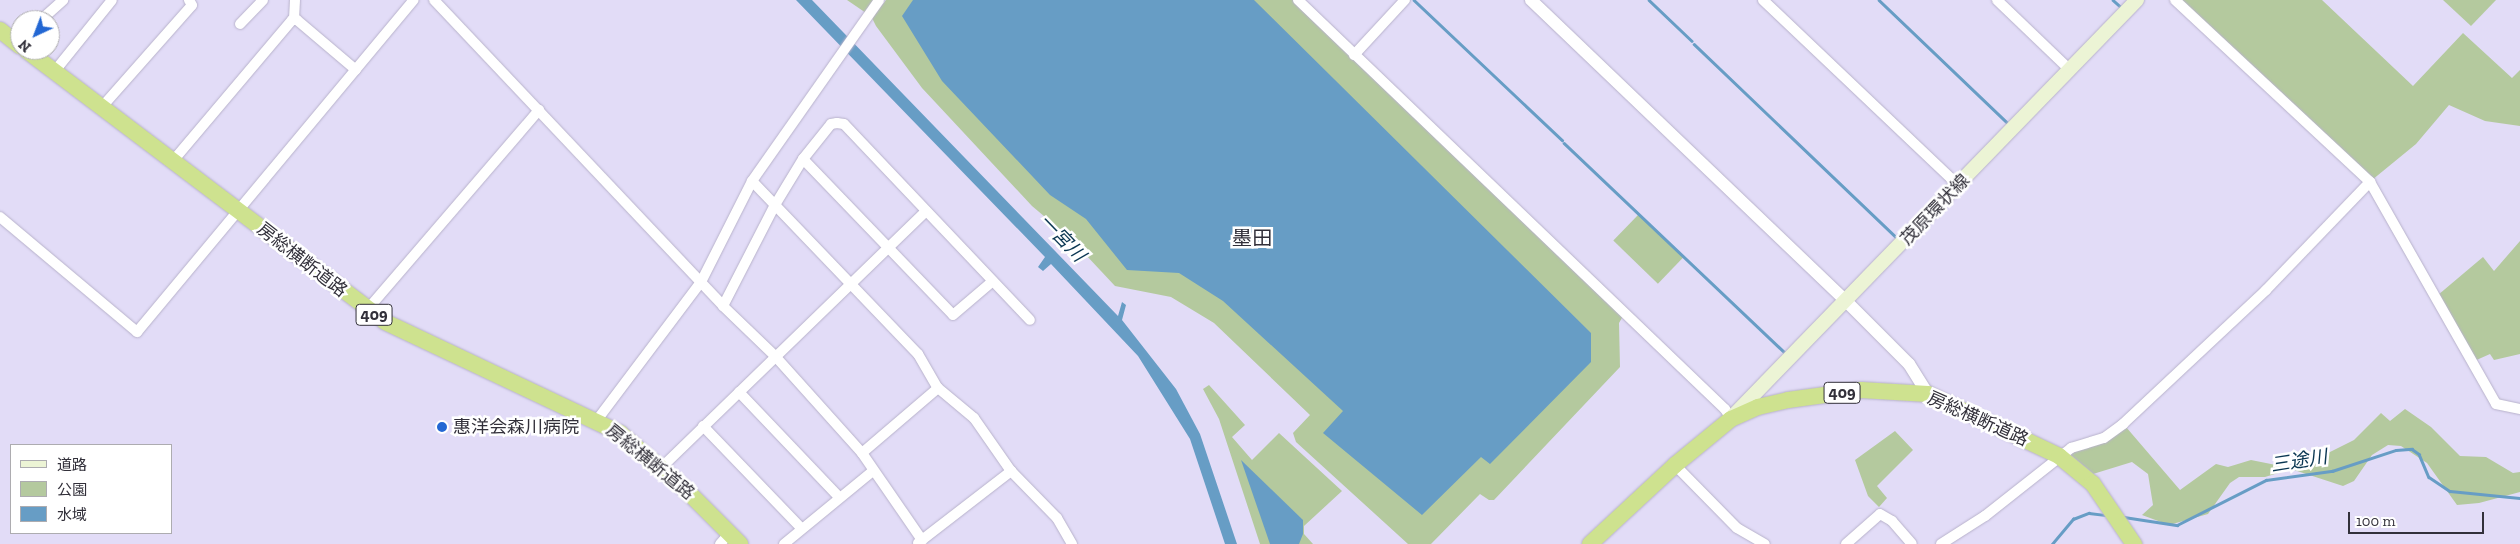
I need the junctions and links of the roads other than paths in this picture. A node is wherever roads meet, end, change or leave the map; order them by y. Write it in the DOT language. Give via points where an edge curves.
graph roads {
  1 [pos="63,0"];
  2 [pos="112,0"];
  3 [pos="189,0"];
  4 [pos="263,0"];
  5 [pos="295,0"];
  6 [pos="414,0"];
  7 [pos="434,0"];
  8 [pos="879,0"];
  9 [pos="1298,0"];
  10 [pos="1405,0"];
  11 [pos="1531,0"];
  12 [pos="1764,0"];
  13 [pos="1996,0"];
  14 [pos="2137,0"];
  15 [pos="2175,0"];
  16 [pos="52,10"];
  17 [pos="294,19"];
  18 [pos="240,24"];
  19 [pos="1354,55"];
  20 [pos="39,60"];
  21 [pos="356,70"];
  22 [pos="2070,70"];
  23 [pos="54,72"];
  24 [pos="101,108"];
  25 [pos="539,110"];
  26 [pos="803,159"];
  27 [pos="172,162"];
  28 [pos="752,181"];
  29 [pos="2370,182"];
  30 [pos="1959,186"];
  31 [pos="775,205"];
  32 [pos="238,210"];
  33 [pos="926,210"];
  34 [pos="0,217"];
  35 [pos="888,247"];
  36 [pos="992,281"];
  37 [pos="701,282"];
  38 [pos="850,284"];
  39 [pos="1846,302"];
  40 [pos="723,306"];
  41 [pos="367,310"];
  42 [pos="1030,320"];
  43 [pos="775,356"];
  44 [pos="938,388"];
  45 [pos="739,392"];
  46 [pos="1928,394"];
  47 [pos="2520,409"];
  48 [pos="1731,419"];
  49 [pos="597,420"];
  50 [pos="703,426"];
  51 [pos="862,453"];
  52 [pos="2059,456"];
  53 [pos="1675,465"];
  54 [pos="661,468"];
  55 [pos="873,470"];
  56 [pos="1011,471"];
  57 [pos="839,497"];
  58 [pos="801,528"];
  59 [pos="730,540"];
  60 [pos="920,542"];
  61 [pos="784,544"];
  62 [pos="1072,544"];
  63 [pos="1590,544"];
  64 [pos="1765,544"];
  65 [pos="1846,544"];
  66 [pos="1912,544"];
  67 [pos="1941,544"];
  68 [pos="2134,544"];
  1 -- 16 [label="street"];
  2 -- 23 [label="street"];
  3 -- 24 [label="street" via="192,5"];
  4 -- 18 [label="street"];
  5 -- 17 [label="street"];
  6 -- 21 [label="street"];
  7 -- 25 [label="street"];
  8 -- 28 [label="street"];
  9 -- 19 [label="street"];
  10 -- 19 [label="street"];
  11 -- 39 [label="street"];
  12 -- 30 [label="street"];
  13 -- 22 [label="street"];
  14 -- 22 [label="main road, 茂原環状線"];
  15 -- 29 [label="street"];
  17 -- 21 [label="street"];
  17 -- 27 [label="street"];
  19 -- 48 [label="street" via="1725,409"];
  20 -- 23 [label="highway, 房総横断道路 / 409"];
  21 -- 32 [label="street"];
  22 -- 30 [label="main road, 茂原環状線"];
  23 -- 24 [label="highway, 房総横断道路 / 409"];
  24 -- 27 [label="highway, 房総横断道路 / 409"];
  25 -- 37 [label="street"];
  25 -- 41 [label="street"];
  26 -- 31 [label="street"];
  26 -- 33 [label="street" via="831,124 844,124"];
  26 -- 35 [label="street"];
  27 -- 32 [label="highway, 房総横断道路 / 409"];
  28 -- 31 [label="street"];
  28 -- 37 [label="street"];
  29 -- 47 [label="street" via="2496,404"];
  29 -- 52 [label="street" via="2266,290 2124,424 2104,438 2070,448"];
  30 -- 39 [label="main road, 茂原環状線"];
  31 -- 38 [label="street"];
  31 -- 40 [label="street"];
  32 -- 34 [label="street" via="137,332"];
  32 -- 41 [label="highway, 房総横断道路 / 409"];
  33 -- 35 [label="street"];
  33 -- 36 [label="street"];
  35 -- 36 [label="street" via="953,315"];
  35 -- 38 [label="street"];
  36 -- 42 [label="street"];
  37 -- 40 [label="street"];
  37 -- 49 [label="street"];
  38 -- 43 [label="street"];
  38 -- 44 [label="street" via="918,354"];
  39 -- 46 [label="street" via="1909,364"];
  39 -- 48 [label="main road, 茂原環状線"];
  40 -- 43 [label="street"];
  41 -- 49 [label="highway, 房総横断道路 / 409" via="385,322"];
  43 -- 45 [label="street"];
  43 -- 51 [label="street"];
  44 -- 51 [label="street"];
  44 -- 56 [label="street" via="974,418"];
  45 -- 50 [label="street"];
  45 -- 57 [label="street"];
  46 -- 48 [label="highway, 房総横断道路 / 409" via="1861,390 1788,400 1758,407"];
  46 -- 52 [label="highway, 房総横断道路 / 409"];
  48 -- 53 [label="highway, 房総横断道路 / 409"];
  49 -- 54 [label="highway, 房総横断道路 / 409" via="620,433"];
  50 -- 54 [label="street"];
  50 -- 58 [label="street"];
  51 -- 55 [label="street"];
  52 -- 67 [label="street" via="1985,516"];
  52 -- 68 [label="highway, 房総横断道路 / 409" via="2093,484"];
  53 -- 63 [label="highway, 房総横断道路 / 409"];
  53 -- 64 [label="street" via="1737,528"];
  54 -- 59 [label="highway, 房総横断道路 / 409"];
  55 -- 57 [label="street"];
  55 -- 60 [label="street"];
  56 -- 60 [label="street"];
  56 -- 62 [label="street" via="1057,518"];
  57 -- 58 [label="street"];
  58 -- 61 [label="street"];
  65 -- 66 [label="street" via="1880,514 1892,521"];
}
